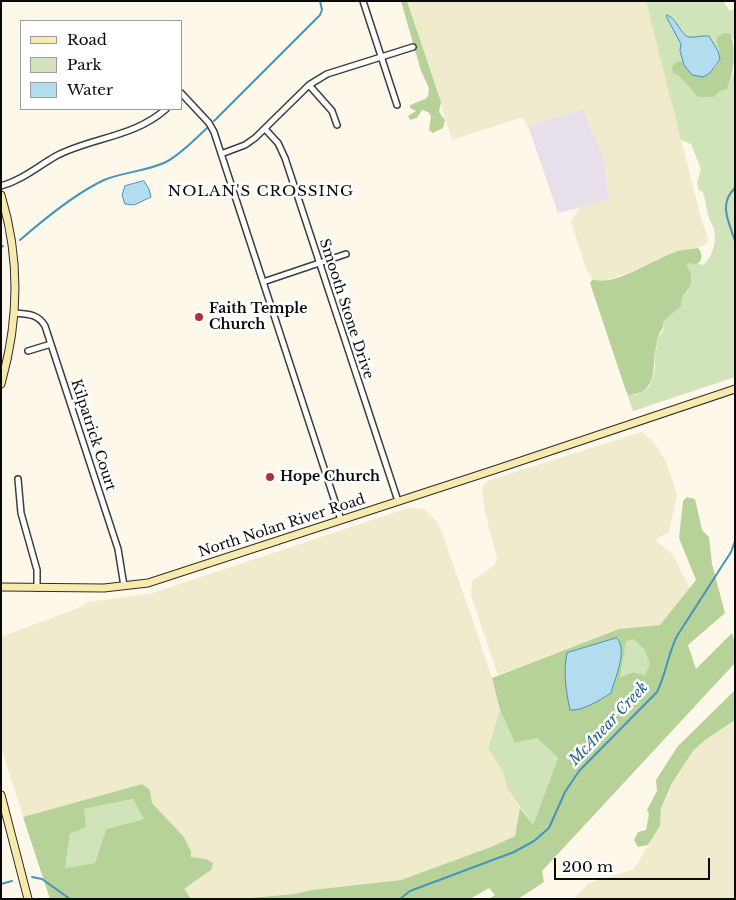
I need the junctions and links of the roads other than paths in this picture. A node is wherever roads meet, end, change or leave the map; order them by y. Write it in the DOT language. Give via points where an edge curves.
graph roads {
  1 [pos="363,1"];
  2 [pos="413,46"];
  3 [pos="382,56"];
  4 [pos="310,85"];
  5 [pos="182,93"];
  6 [pos="397,105"];
  7 [pos="165,110"];
  8 [pos="337,125"];
  9 [pos="264,129"];
  10 [pos="221,154"];
  11 [pos="1,186"];
  12 [pos="1,195"];
  13 [pos="346,254"];
  14 [pos="319,262"];
  15 [pos="263,282"];
  16 [pos="15,313"];
  17 [pos="51,344"];
  18 [pos="28,351"];
  19 [pos="1,384"];
  20 [pos="735,389"];
  21 [pos="18,479"];
  22 [pos="398,501"];
  23 [pos="341,520"];
  24 [pos="124,586"];
  25 [pos="1,588"];
  26 [pos="36,588"];
  27 [pos="1,795"];
  28 [pos="28,899"];
  1 -- 3 [label="street"];
  2 -- 3 [label="street"];
  3 -- 4 [label="street" via="327,74"];
  3 -- 6 [label="street"];
  4 -- 8 [label="street" via="332,111"];
  4 -- 9 [label="street"];
  5 -- 10 [label="street" via="211,126"];
  7 -- 11 [label="street" via="142,126 56,156 20,179"];
  9 -- 10 [label="street" via="245,145"];
  9 -- 14 [label="street, Smooth Stone Drive" via="278,144 285,158"];
  10 -- 15 [label="street"];
  12 -- 16 [label="main road" via="15,260"];
  13 -- 14 [label="street"];
  14 -- 15 [label="street"];
  14 -- 22 [label="street, Smooth Stone Drive"];
  15 -- 23 [label="street"];
  16 -- 17 [label="street, Kilpatrick Court" via="40,318"];
  16 -- 19 [label="main road"];
  17 -- 18 [label="street"];
  17 -- 24 [label="street, Kilpatrick Court" via="118,549"];
  20 -- 22 [label="main road, North Nolan River Road"];
  21 -- 26 [label="street" via="21,513 37,570"];
  22 -- 23 [label="main road, North Nolan River Road"];
  23 -- 24 [label="main road, North Nolan River Road" via="148,583"];
  24 -- 26 [label="main road, North Nolan River Road"];
  25 -- 26 [label="main road, North Nolan River Road"];
  27 -- 28 [label="main road"];
}
